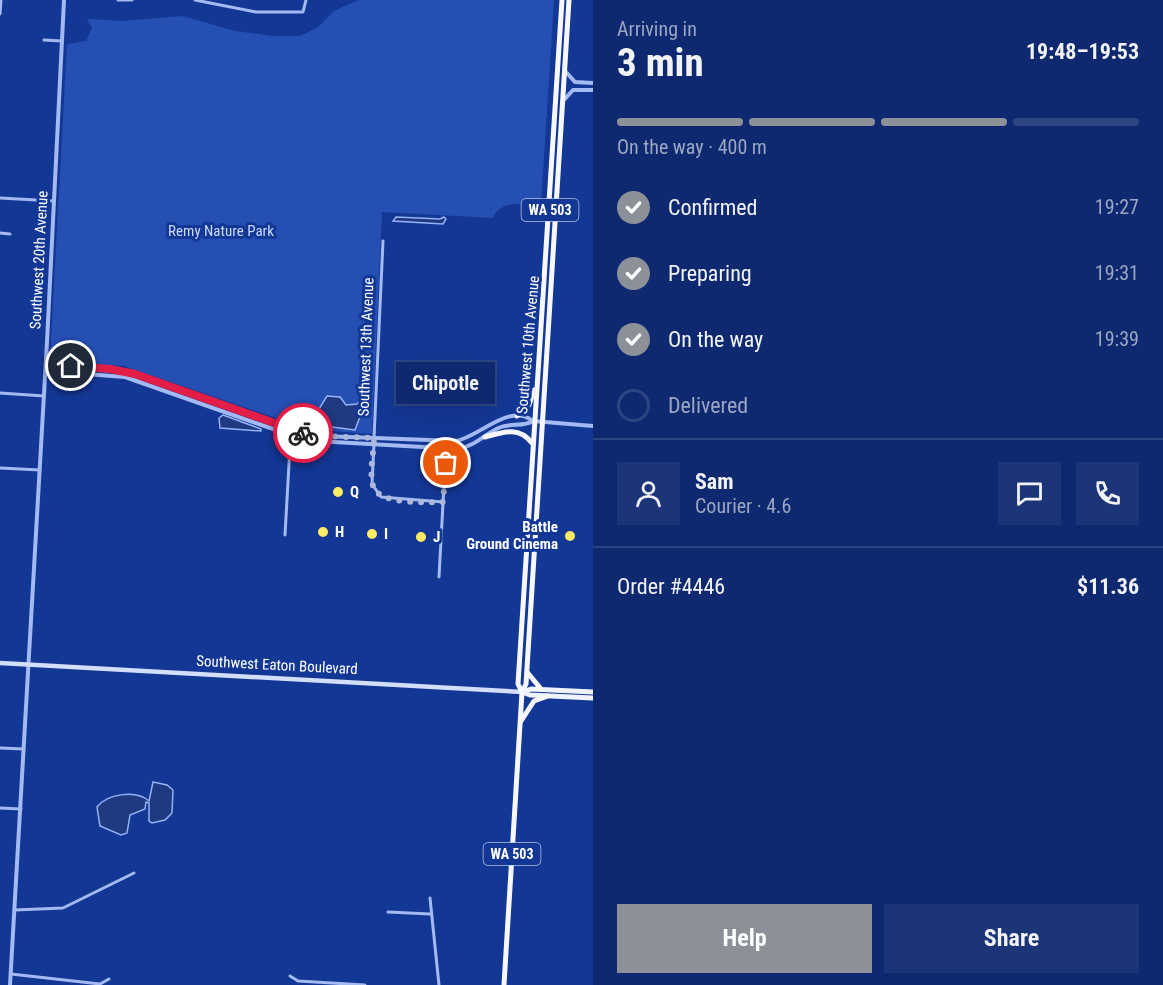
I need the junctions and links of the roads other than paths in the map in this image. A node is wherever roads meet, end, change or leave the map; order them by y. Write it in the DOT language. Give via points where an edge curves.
graph roads {
  1 [pos="1,0"];
  2 [pos="64,0"];
  3 [pos="118,0"];
  4 [pos="132,0"];
  5 [pos="195,0"];
  6 [pos="216,0"];
  7 [pos="306,0"];
  8 [pos="562,0"];
  9 [pos="568,0"];
  10 [pos="216,6"];
  11 [pos="0,12"];
  12 [pos="44,40"];
  13 [pos="62,41"];
  14 [pos="564,70"];
  15 [pos="593,83"];
  16 [pos="593,90"];
  17 [pos="562,103"];
  18 [pos="0,198"];
  19 [pos="54,201"];
  20 [pos="0,233"];
  21 [pos="10,234"];
  22 [pos="383,241"];
  23 [pos="46,365"];
  24 [pos="46,371"];
  25 [pos="152,383"];
  26 [pos="536,386"];
  27 [pos="0,393"];
  28 [pos="44,396"];
  29 [pos="517,416"];
  30 [pos="533,421"];
  31 [pos="544,421"];
  32 [pos="593,426"];
  33 [pos="294,430"];
  34 [pos="293,436"];
  35 [pos="485,437"];
  36 [pos="374,438"];
  37 [pos="532,443"];
  38 [pos="374,444"];
  39 [pos="446,448"];
  40 [pos="0,468"];
  41 [pos="40,470"];
  42 [pos="443,502"];
  43 [pos="285,535"];
  44 [pos="439,577"];
  45 [pos="0,663"];
  46 [pos="30,664"];
  47 [pos="527,672"];
  48 [pos="541,689"];
  49 [pos="522,692"];
  50 [pos="548,696"];
  51 [pos="592,696"];
  52 [pos="520,723"];
  53 [pos="0,748"];
  54 [pos="24,749"];
  55 [pos="0,808"];
  56 [pos="21,809"];
  57 [pos="134,873"];
  58 [pos="430,898"];
  59 [pos="15,910"];
  60 [pos="388,912"];
  61 [pos="430,914"];
  62 [pos="11,974"];
  63 [pos="290,976"];
  64 [pos="109,979"];
  65 [pos="77,984"];
  66 [pos="10,985"];
  67 [pos="365,985"];
  68 [pos="439,985"];
  69 [pos="504,985"];
  1 -- 11 [label="street"];
  2 -- 13 [label="street, Southwest 20th Avenue"];
  3 -- 4 [label="street"];
  5 -- 10 [label="street"];
  6 -- 10 [label="street"];
  7 -- 10 [label="street" via="303,12 260,13"];
  8 -- 26 [label="highway, Southwest 10th Avenue / WA 503"];
  9 -- 14 [label="highway, Southwest 10th Avenue / WA 503"];
  12 -- 13 [label="street"];
  13 -- 19 [label="street, Southwest 20th Avenue"];
  14 -- 15 [label="street" via="572,81"];
  14 -- 17 [label="highway, Southwest 10th Avenue / WA 503"];
  16 -- 17 [label="street" via="573,90"];
  17 -- 31 [label="highway, Southwest 10th Avenue / WA 503"];
  18 -- 19 [label="street"];
  19 -- 23 [label="street, Southwest 20th Avenue"];
  20 -- 21 [label="street"];
  22 -- 36 [label="street, Southwest 13th Avenue"];
  23 -- 24 [label="street, Southwest 20th Avenue"];
  23 -- 25 [label="street" via="117,370"];
  24 -- 25 [label="street" via="116,375"];
  24 -- 28 [label="street, Southwest 20th Avenue"];
  25 -- 33 [label="street"];
  25 -- 34 [label="street"];
  26 -- 29 [label="highway" via="529,405"];
  26 -- 30 [label="highway, Southwest 10th Avenue / WA 503"];
  27 -- 28 [label="street"];
  28 -- 41 [label="street, Southwest 20th Avenue"];
  29 -- 30 [label="street"];
  29 -- 36 [label="street" via="495,421 459,441"];
  30 -- 31 [label="street"];
  30 -- 35 [label="street" via="501,427"];
  30 -- 37 [label="highway, Southwest 10th Avenue / WA 503"];
  31 -- 32 [label="street"];
  31 -- 47 [label="highway, Southwest 10th Avenue / WA 503"];
  33 -- 34 [label="street"];
  33 -- 36 [label="street" via="321,436"];
  34 -- 38 [label="street"];
  34 -- 43 [label="street"];
  35 -- 37 [label="highway" via="519,432"];
  35 -- 39 [label="street" via="466,447"];
  36 -- 38 [label="street, Southwest 13th Avenue"];
  37 -- 49 [label="highway, Southwest 10th Avenue / WA 503" via="518,684"];
  38 -- 39 [label="street"];
  38 -- 42 [label="street, Southwest 13th Avenue" via="372,484 381,497"];
  39 -- 42 [label="street"];
  40 -- 41 [label="street"];
  41 -- 46 [label="street, Southwest 20th Avenue"];
  42 -- 44 [label="street"];
  45 -- 46 [label="main road, Southwest Eaton Boulevard"];
  46 -- 49 [label="main road, Southwest Eaton Boulevard"];
  46 -- 54 [label="street, Southwest 20th Avenue"];
  47 -- 48 [label="highway"];
  47 -- 49 [label="highway, Southwest 10th Avenue / WA 503"];
  48 -- 49 [label="main road, Southwest Eaton Boulevard"];
  48 -- 51 [label="main road, Southwest Eaton Boulevard"];
  49 -- 50 [label="main road, Southwest Eaton Boulevard"];
  49 -- 52 [label="highway, Southwest 10th Avenue / WA 503"];
  50 -- 51 [label="main road, Southwest Eaton Boulevard"];
  50 -- 52 [label="highway" via="534,701"];
  52 -- 69 [label="highway, Southwest 10th Avenue / WA 503"];
  53 -- 54 [label="street"];
  54 -- 56 [label="street, Southwest 20th Avenue"];
  55 -- 56 [label="street"];
  56 -- 59 [label="street, Southwest 20th Avenue"];
  57 -- 59 [label="street" via="63,908"];
  58 -- 61 [label="street"];
  59 -- 62 [label="street, Southwest 20th Avenue"];
  60 -- 61 [label="street"];
  61 -- 68 [label="street"];
  62 -- 65 [label="street"];
  62 -- 66 [label="street, Southwest 20th Avenue"];
  63 -- 67 [label="street" via="298,981"];
  64 -- 65 [label="street" via="100,984"];
}
